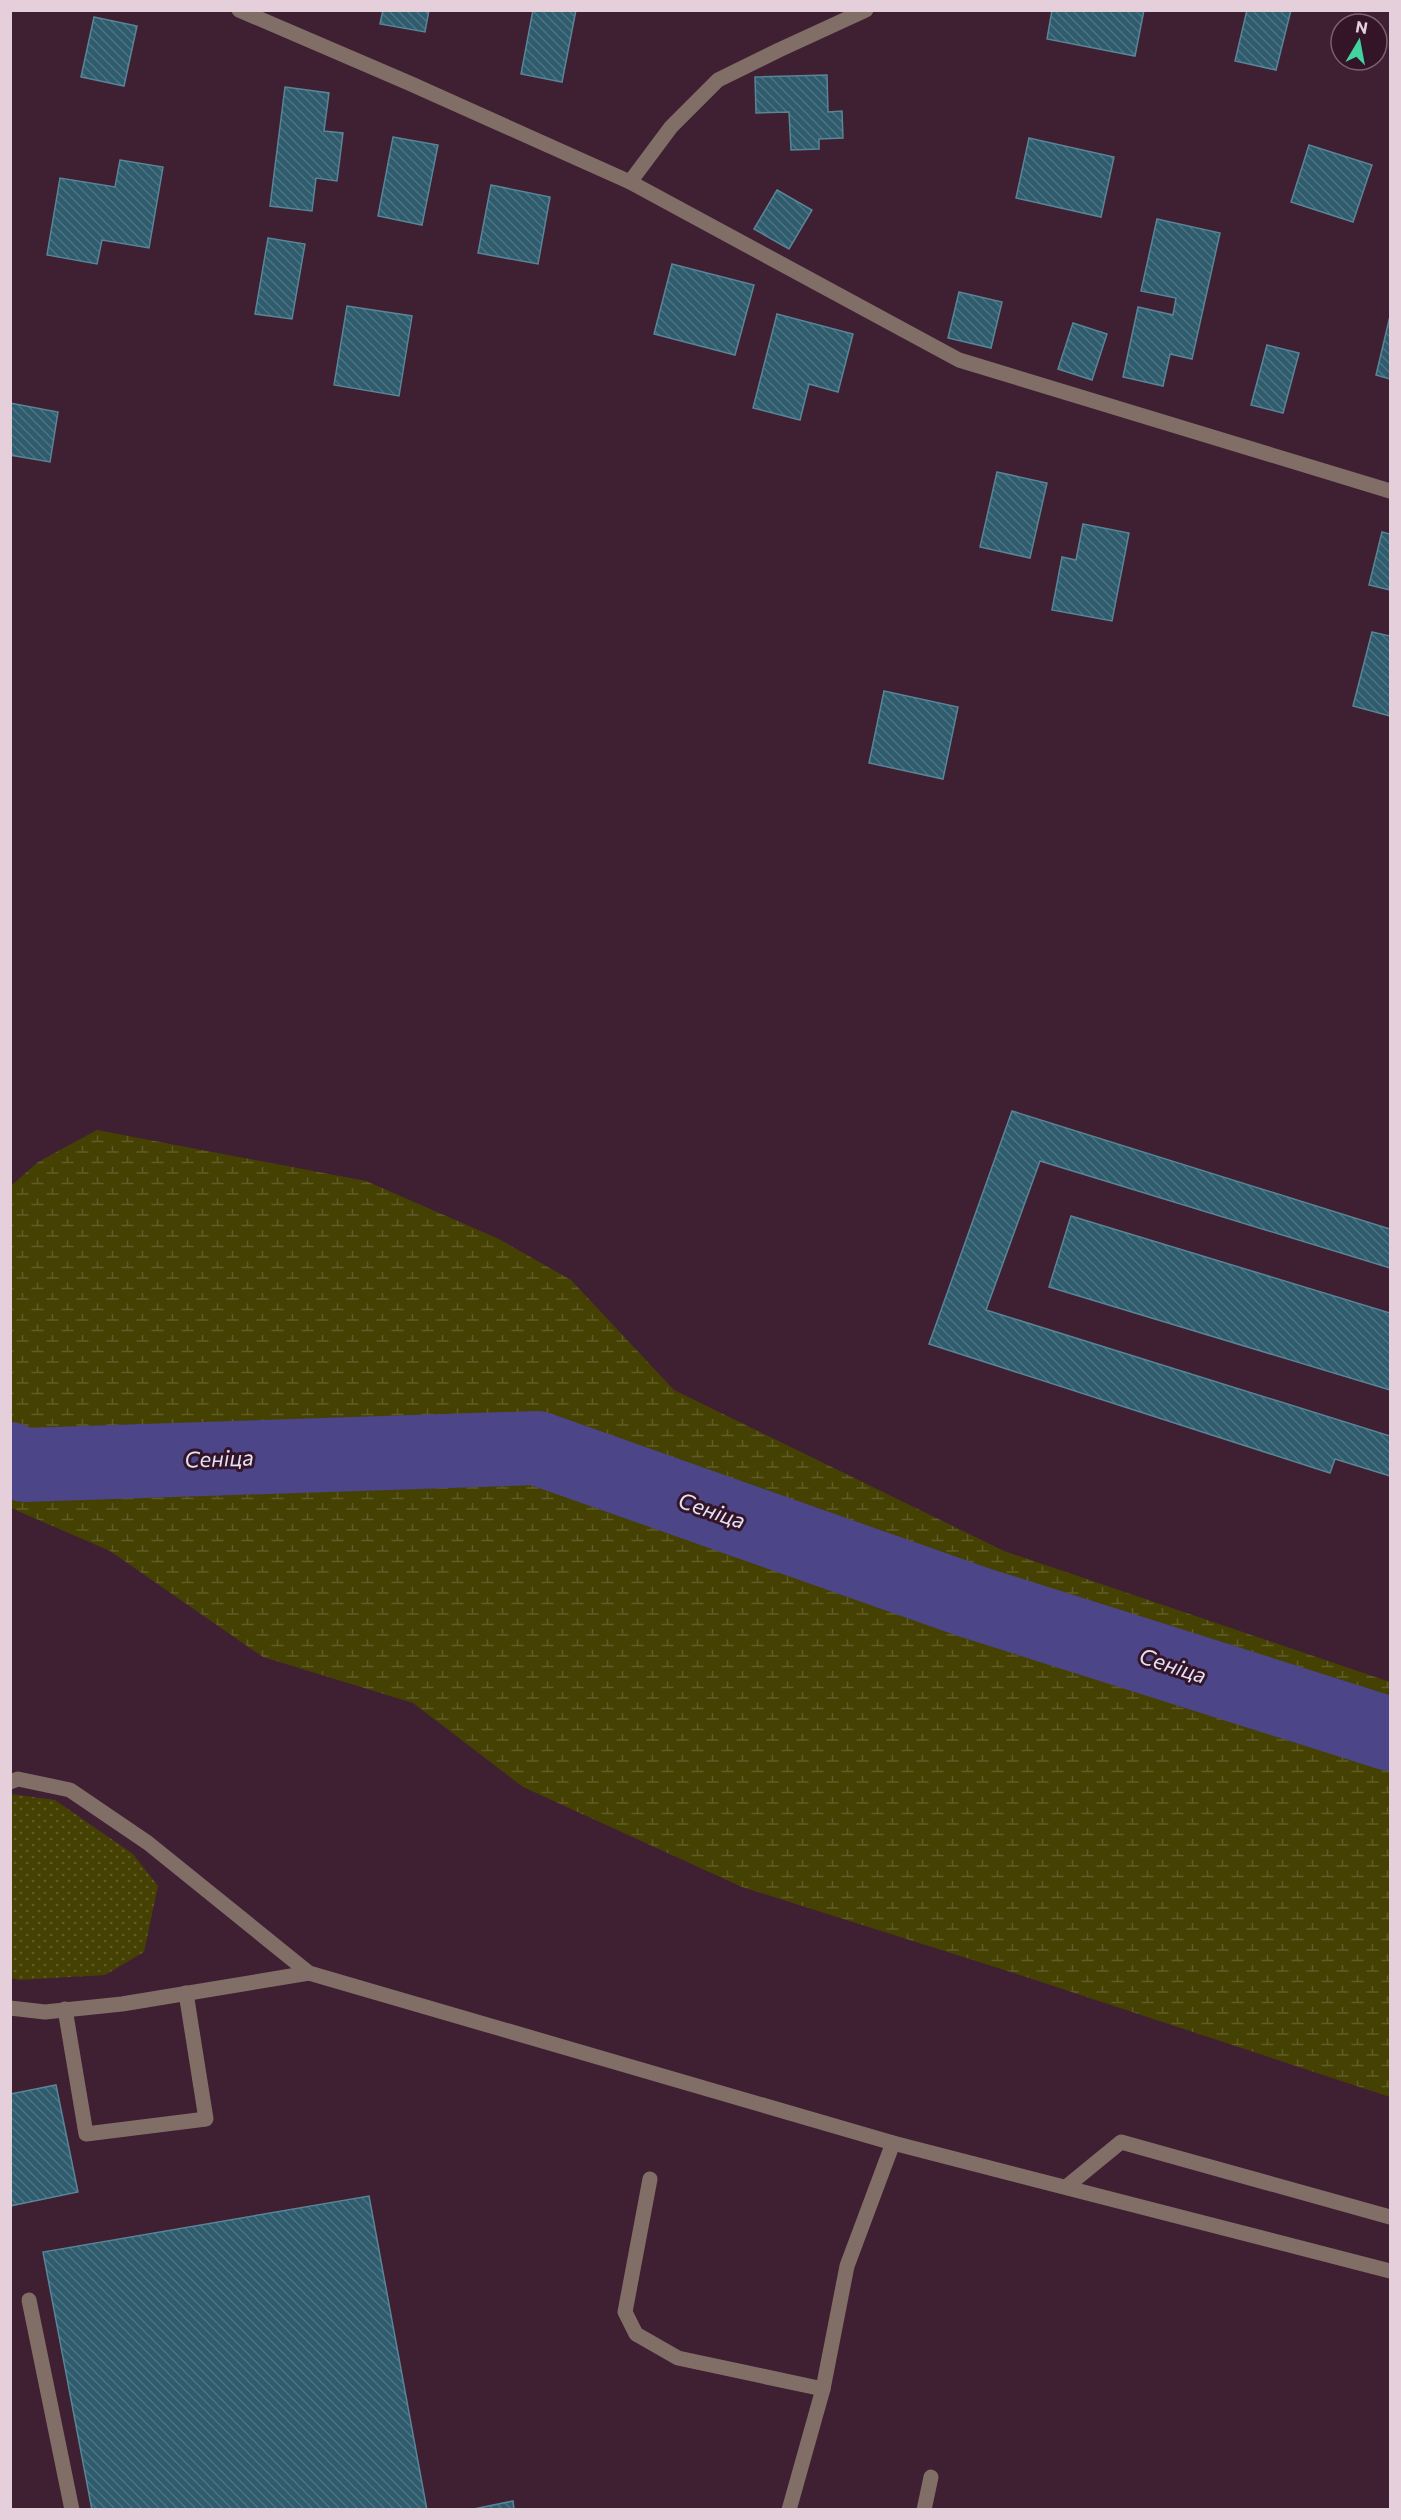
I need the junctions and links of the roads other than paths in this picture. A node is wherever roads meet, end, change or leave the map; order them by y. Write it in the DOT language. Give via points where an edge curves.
graph roads {
  1 [pos="239,10"];
  2 [pos="866,10"];
  3 [pos="630,182"];
  4 [pos="1390,491"];
  5 [pos="10,1782"];
  6 [pos="309,1973"];
  7 [pos="186,1994"];
  8 [pos="10,2008"];
  9 [pos="65,2009"];
  10 [pos="893,2143"];
  11 [pos="650,2179"];
  12 [pos="1066,2187"];
  13 [pos="1390,2217"];
  14 [pos="1390,2271"];
  15 [pos="29,2300"];
  16 [pos="823,2389"];
  17 [pos="931,2477"];
  18 [pos="72,2510"];
  19 [pos="789,2510"];
  20 [pos="924,2510"];
  1 -- 3 [label="street"];
  2 -- 3 [label="street" via="718,80 671,127"];
  3 -- 4 [label="street" via="959,360"];
  5 -- 6 [label="street" via="18,1779 70,1790 148,1843"];
  6 -- 7 [label="street"];
  6 -- 10 [label="street"];
  7 -- 9 [label="street"];
  7 -- 9 [label="street" via="206,2119 86,2134"];
  8 -- 9 [label="street" via="45,2012"];
  10 -- 12 [label="street"];
  10 -- 16 [label="street" via="848,2266"];
  11 -- 16 [label="street" via="625,2312 636,2334 678,2358"];
  12 -- 13 [label="street" via="1121,2142"];
  12 -- 14 [label="street"];
  15 -- 18 [label="street"];
  16 -- 19 [label="street"];
  17 -- 20 [label="street"];
}
